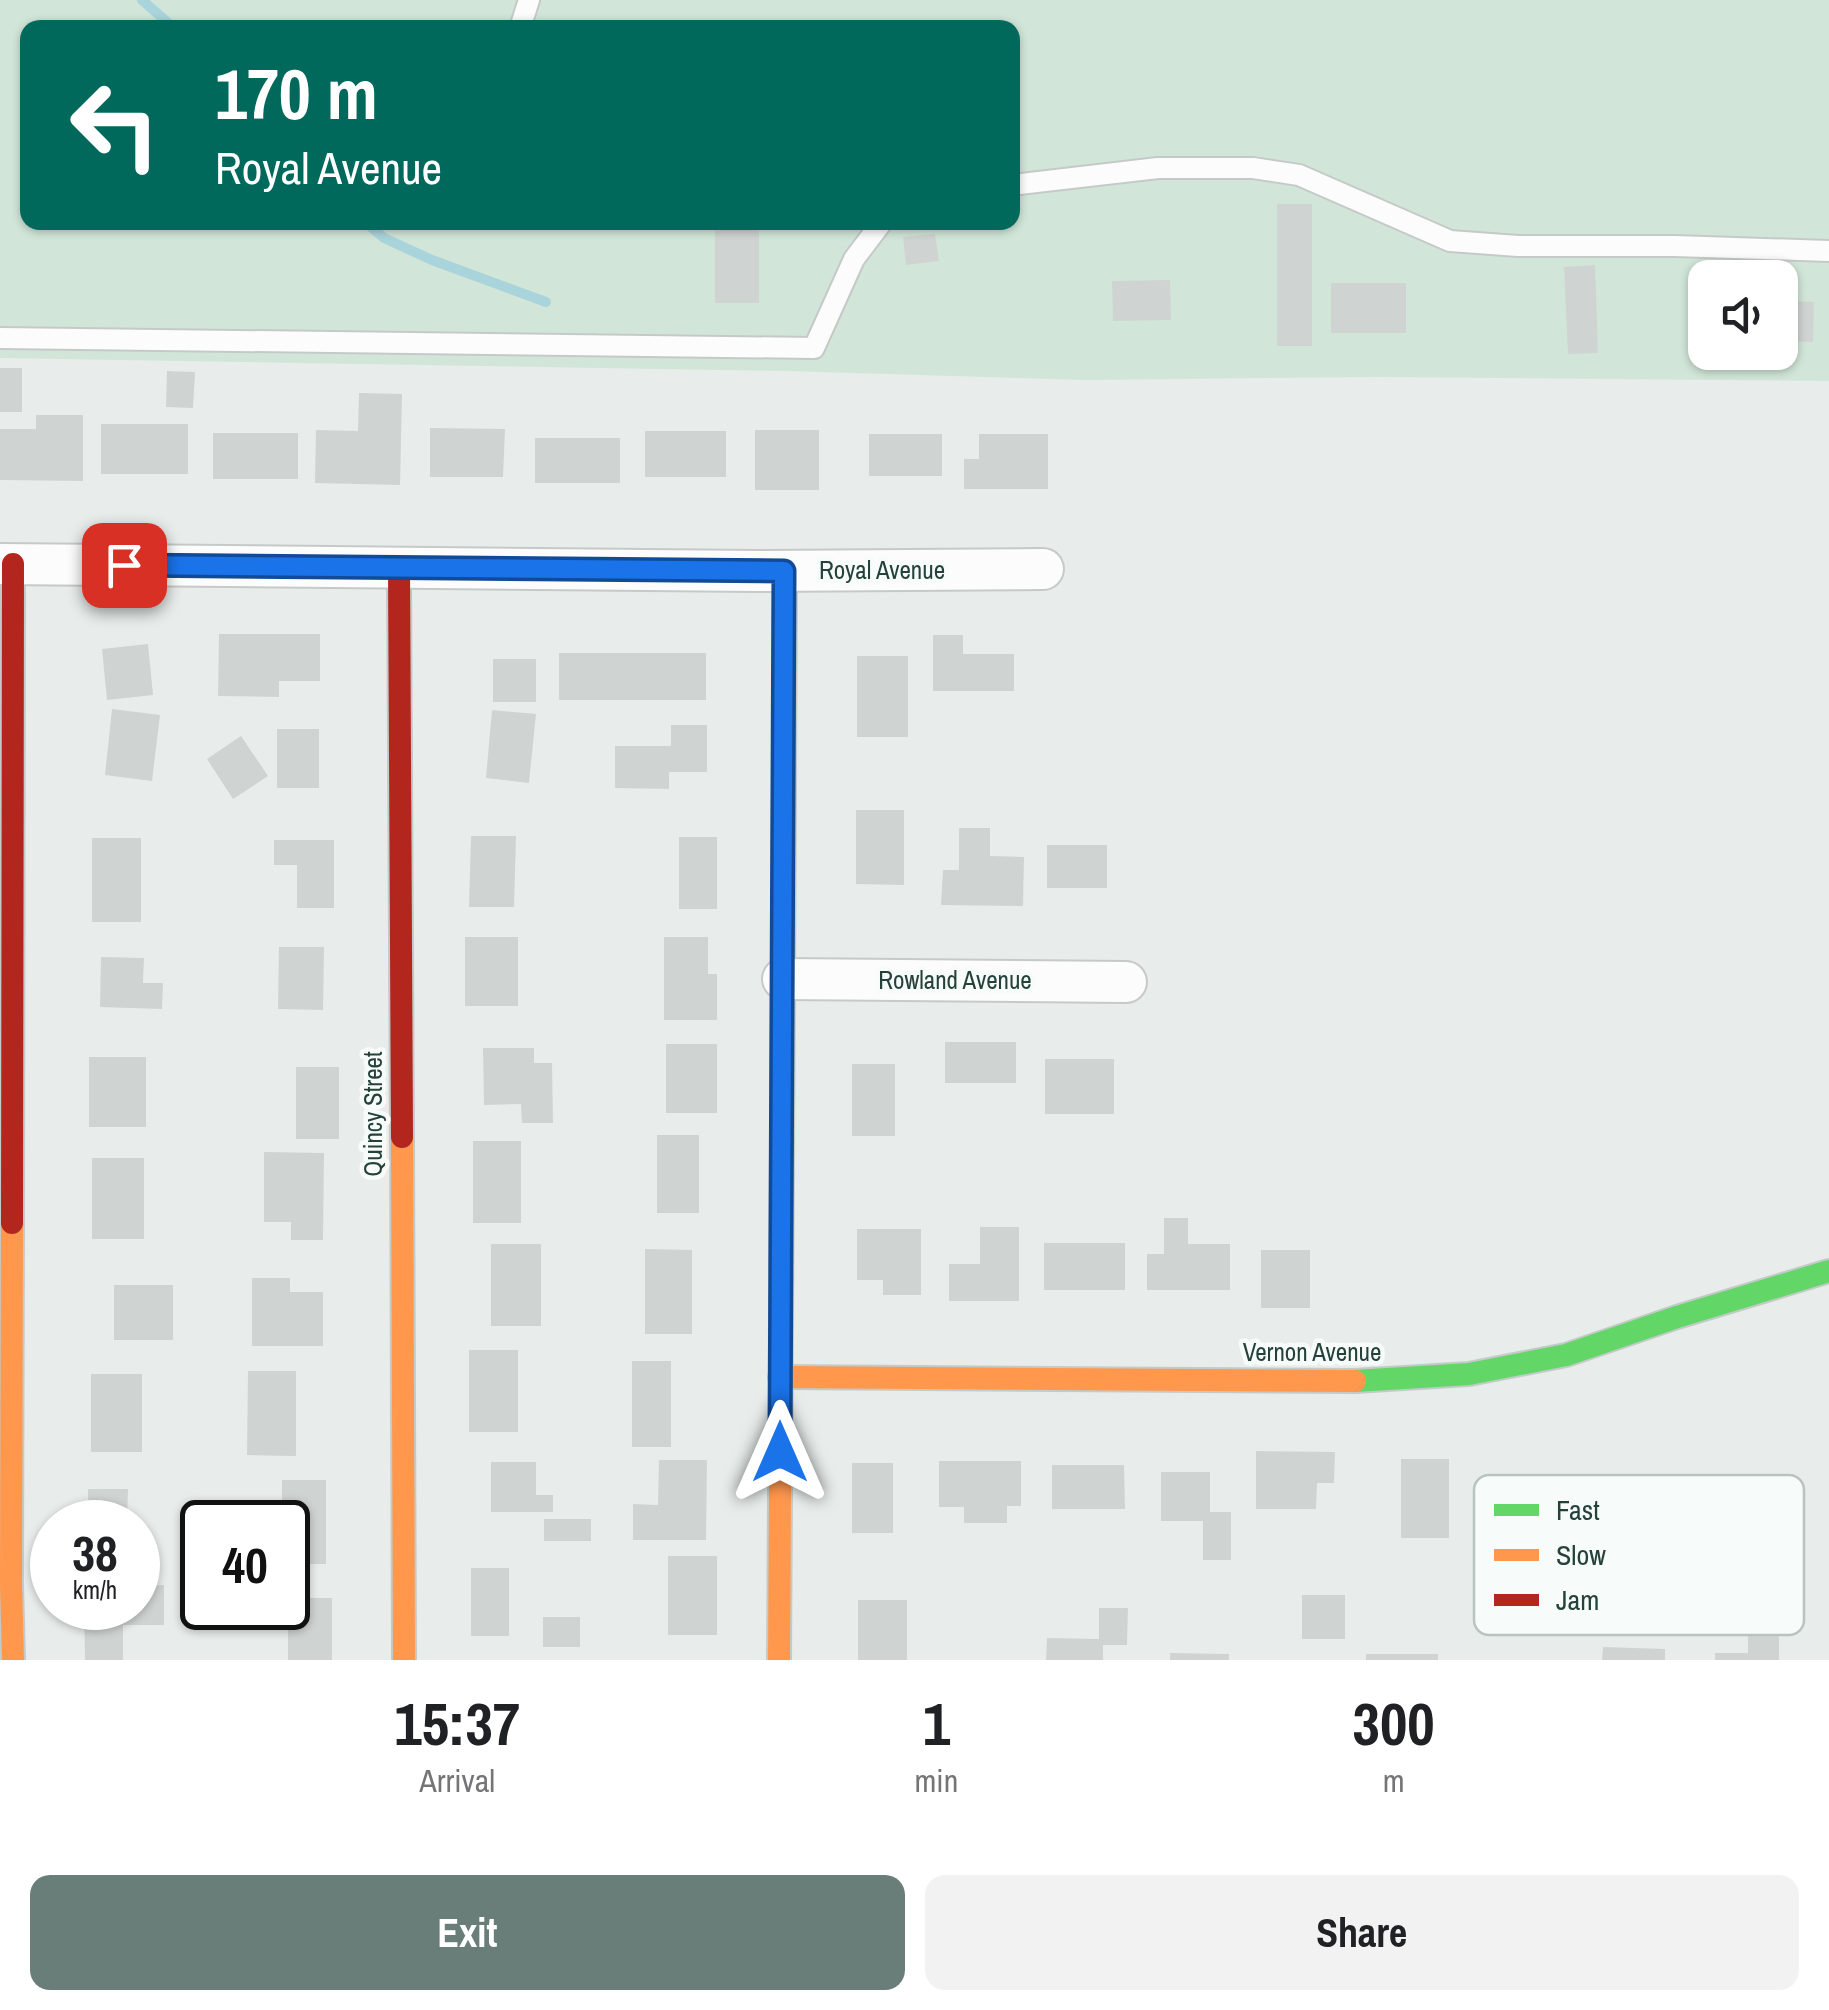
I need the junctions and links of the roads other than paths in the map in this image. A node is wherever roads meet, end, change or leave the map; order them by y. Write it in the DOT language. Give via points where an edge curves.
graph roads {
  1 [pos="1020,184"];
  2 [pos="876,230"];
  3 [pos="1829,250"];
  4 [pos="0,338"];
  5 [pos="6,564"];
  6 [pos="399,568"];
  7 [pos="1043,569"];
  8 [pos="784,571"];
  9 [pos="783,979"];
  10 [pos="1126,982"];
  11 [pos="1829,1272"];
  12 [pos="780,1376"];
  13 [pos="13,1660"];
  14 [pos="404,1660"];
  15 [pos="779,1660"];
  1 -- 3 [label="lane" via="1158,168 1253,168 1299,175 1450,241"];
  2 -- 4 [label="lane" via="854,259 814,348"];
  5 -- 6 [label="street, Royal Avenue"];
  5 -- 13 [label="street"];
  6 -- 8 [label="street, Royal Avenue"];
  6 -- 14 [label="street, Quincy Street"];
  7 -- 8 [label="street, Royal Avenue"];
  8 -- 9 [label="street"];
  9 -- 10 [label="street, Rowland Avenue"];
  9 -- 12 [label="street"];
  11 -- 12 [label="street, Vernon Avenue" via="1566,1355 1469,1374 1360,1381"];
  12 -- 15 [label="street"];
}
